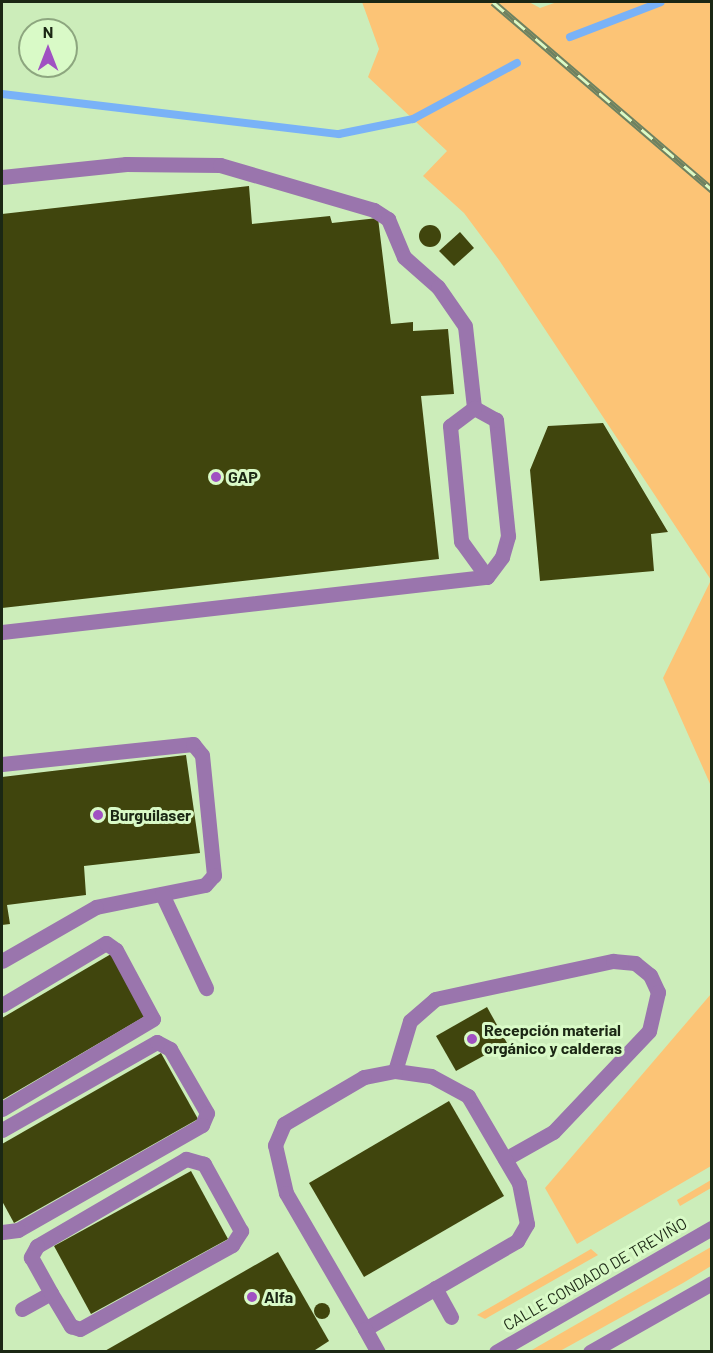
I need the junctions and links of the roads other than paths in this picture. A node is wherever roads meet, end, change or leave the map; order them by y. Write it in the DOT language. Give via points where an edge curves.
graph roads {
  1 [pos="2,177"];
  2 [pos="474,408"];
  3 [pos="487,577"];
  4 [pos="2,632"];
  5 [pos="2,764"];
  6 [pos="162,894"];
  7 [pos="2,961"];
  8 [pos="206,988"];
  9 [pos="2,1005"];
  10 [pos="395,1071"];
  11 [pos="2,1109"];
  12 [pos="2,1130"];
  13 [pos="505,1159"];
  14 [pos="711,1228"];
  15 [pos="2,1232"];
  16 [pos="711,1283"];
  17 [pos="435,1288"];
  18 [pos="51,1293"];
  19 [pos="22,1309"];
  20 [pos="451,1317"];
  21 [pos="365,1329"];
  22 [pos="378,1352"];
  23 [pos="496,1352"];
  24 [pos="590,1352"];
  1 -- 2 [label="street" via="126,164 220,165 374,210 388,219 404,257 438,287 465,326"];
  2 -- 3 [label="street" via="496,420 508,536 502,557"];
  2 -- 3 [label="street" via="450,426 461,541"];
  3 -- 4 [label="street"];
  5 -- 6 [label="street" via="193,744 202,755 214,875 205,885"];
  6 -- 7 [label="street" via="96,907"];
  6 -- 8 [label="street"];
  9 -- 11 [label="street" via="106,943 116,950 153,1018"];
  10 -- 13 [label="street" via="431,1076 468,1096"];
  10 -- 13 [label="street" via="410,1021 435,999 613,961 635,963 650,975 658,992 649,1031 553,1132"];
  10 -- 21 [label="street" via="364,1077 284,1124 275,1145 286,1193"];
  12 -- 15 [label="street" via="157,1042 170,1049 207,1113 202,1125 18,1230"];
  13 -- 17 [label="street" via="527,1203 527,1224 517,1240"];
  14 -- 23 [label="street, CALLE CONDADO DE TREVIÑO"];
  16 -- 24 [label="street"];
  17 -- 20 [label="street"];
  17 -- 21 [label="street"];
  18 -- 18 [label="street" via="70,1326 80,1329 232,1245 241,1231 204,1164 186,1159 38,1246 31,1257"];
  18 -- 19 [label="street"];
  21 -- 22 [label="street"];
}
